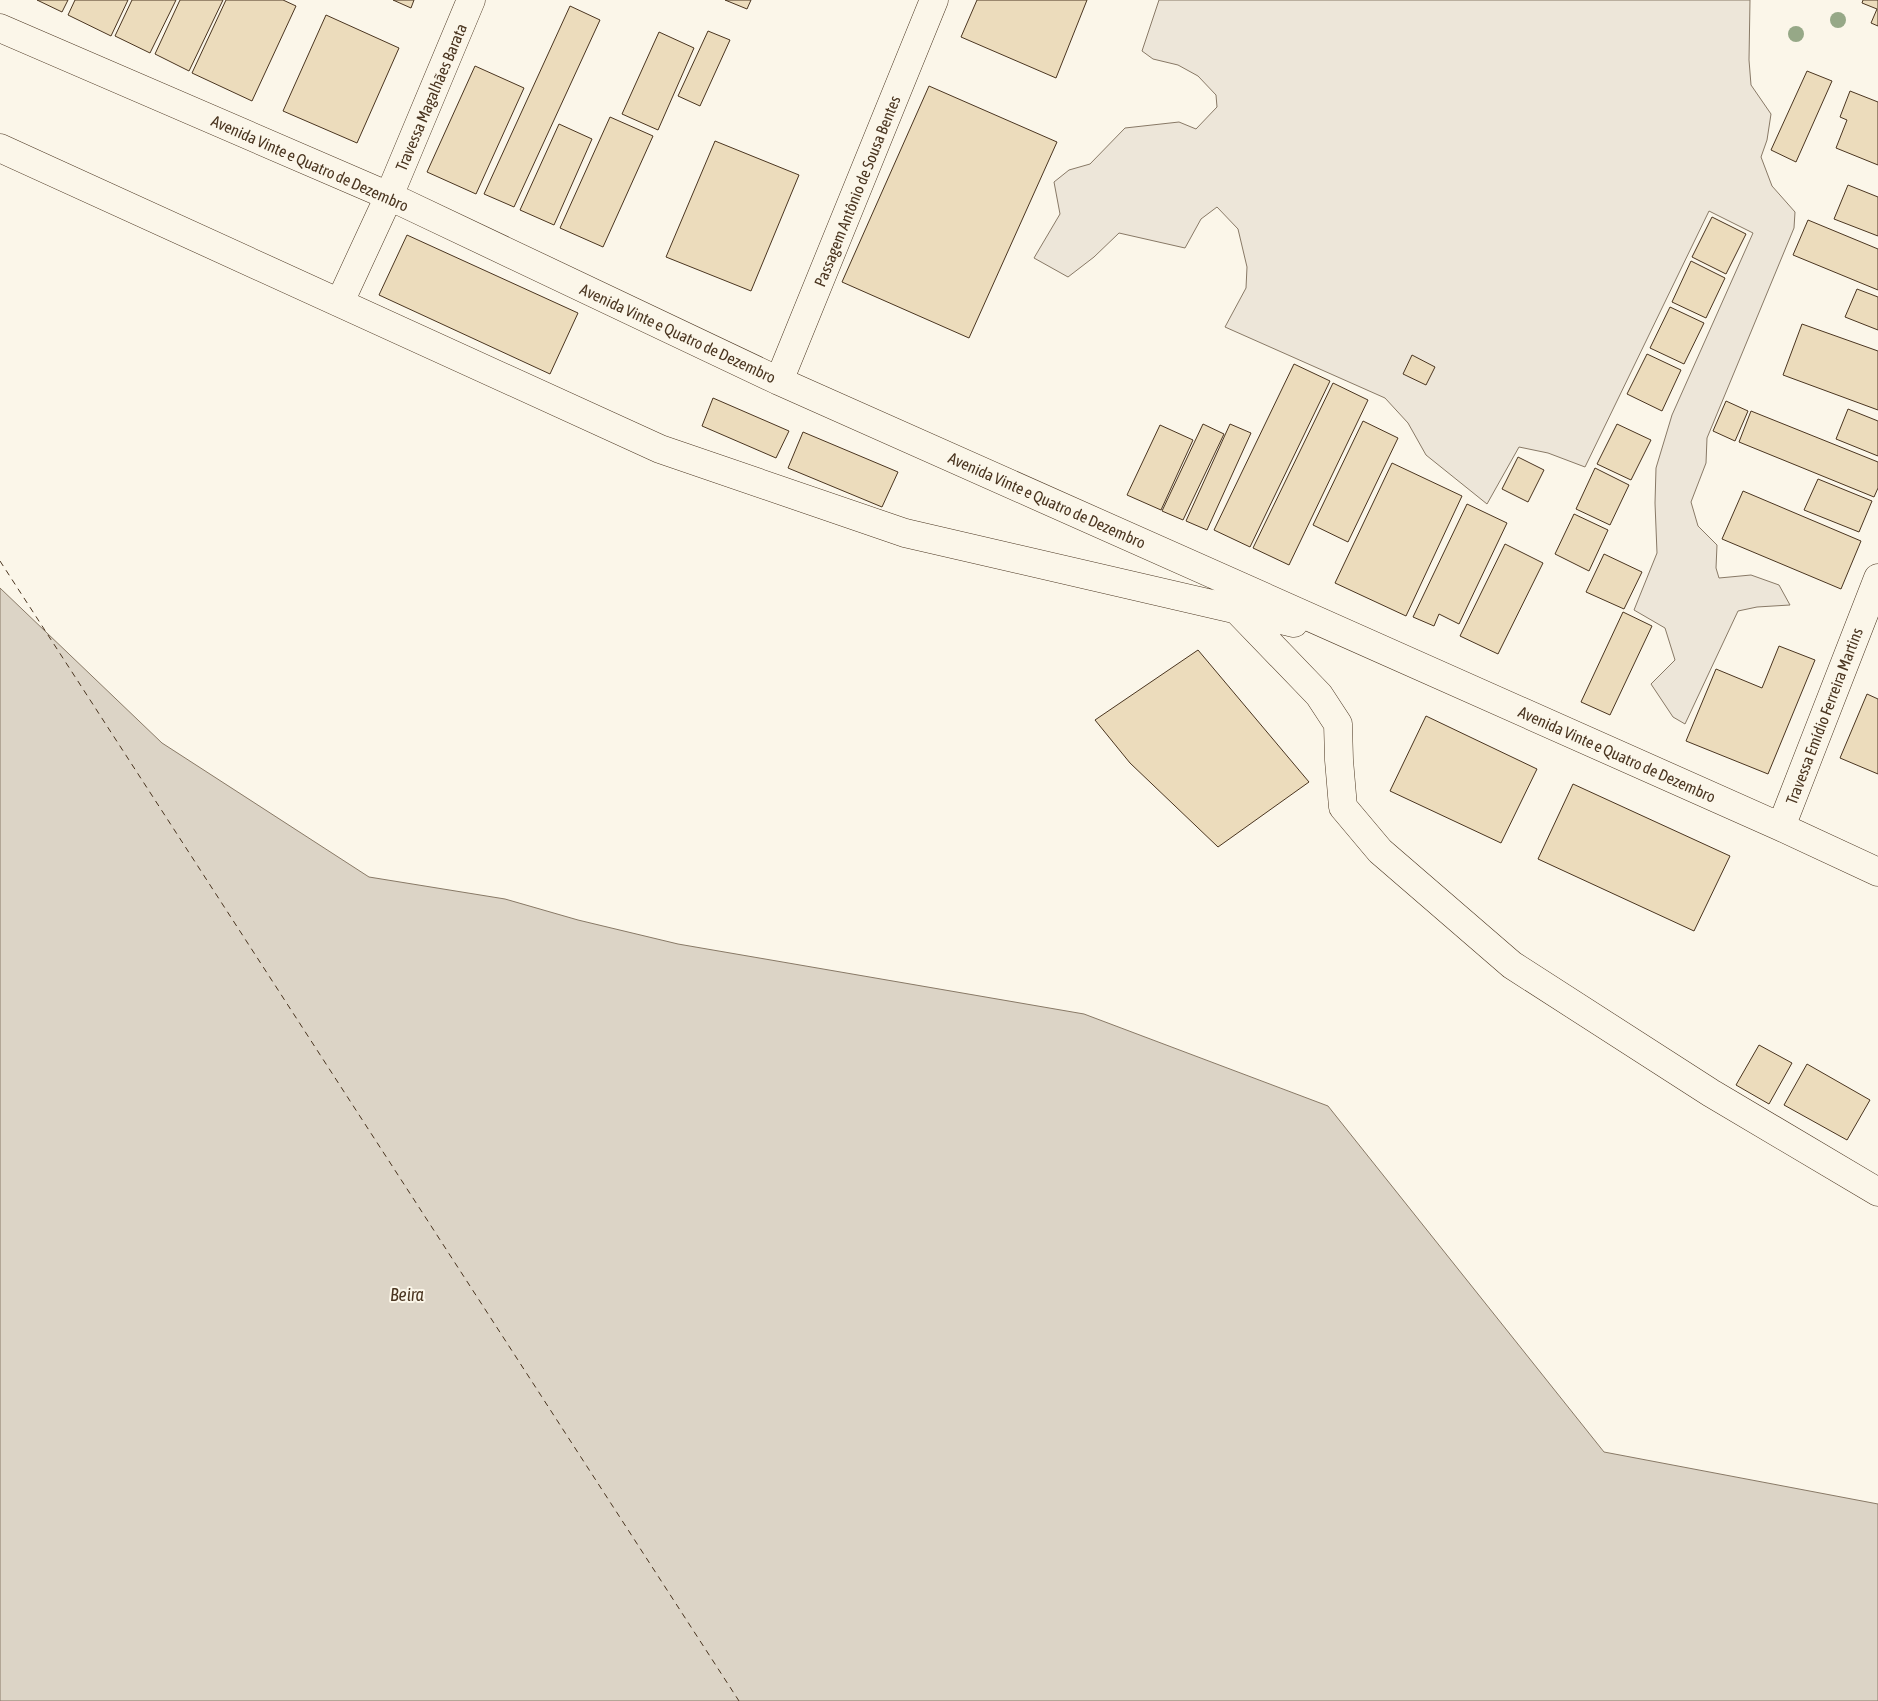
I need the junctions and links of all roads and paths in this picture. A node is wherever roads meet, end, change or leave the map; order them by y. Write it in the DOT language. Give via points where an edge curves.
graph roads {
  1 [pos="471,0"];
  2 [pos="934,0"];
  3 [pos="0,28"];
  4 [pos="0,148"];
  5 [pos="389,196"];
  6 [pos="340,302"];
  7 [pos="779,381"];
  8 [pos="1878,578"];
  9 [pos="1237,610"];
  10 [pos="1356,638"];
  11 [pos="1781,827"];
  12 [pos="1878,872"];
  13 [pos="1878,1192"];
  1 -- 5 [label="street, Travessa Magalhães Barata"];
  2 -- 7 [label="street, Passagem Antônio de Sousa Bentes"];
  3 -- 5 [label="street, Avenida Vinte e Quatro de Dezembro"];
  4 -- 6 [label="street, Avenida Vinte e Quatro de Dezembro"];
  5 -- 6 [label="street, Travessa Magalhães Barata"];
  5 -- 7 [label="street, Avenida Vinte e Quatro de Dezembro"];
  6 -- 9 [label="street, Avenida Vinte e Quatro de Dezembro" via="660,449 905,533"];
  7 -- 10 [label="street, Avenida Vinte e Quatro de Dezembro"];
  8 -- 11 [label="street, Travessa Emídio Ferreira Martins"];
  9 -- 10 [label="street, Avenida Vinte e Quatro de Dezembro"];
  9 -- 13 [label="street" via="1319,695 1338,724 1344,807 1380,851 1512,964 1711,1093"];
  10 -- 11 [label="street, Avenida Vinte e Quatro de Dezembro"];
  11 -- 12 [label="street, Avenida Vinte e Quatro de Dezembro"];
}
